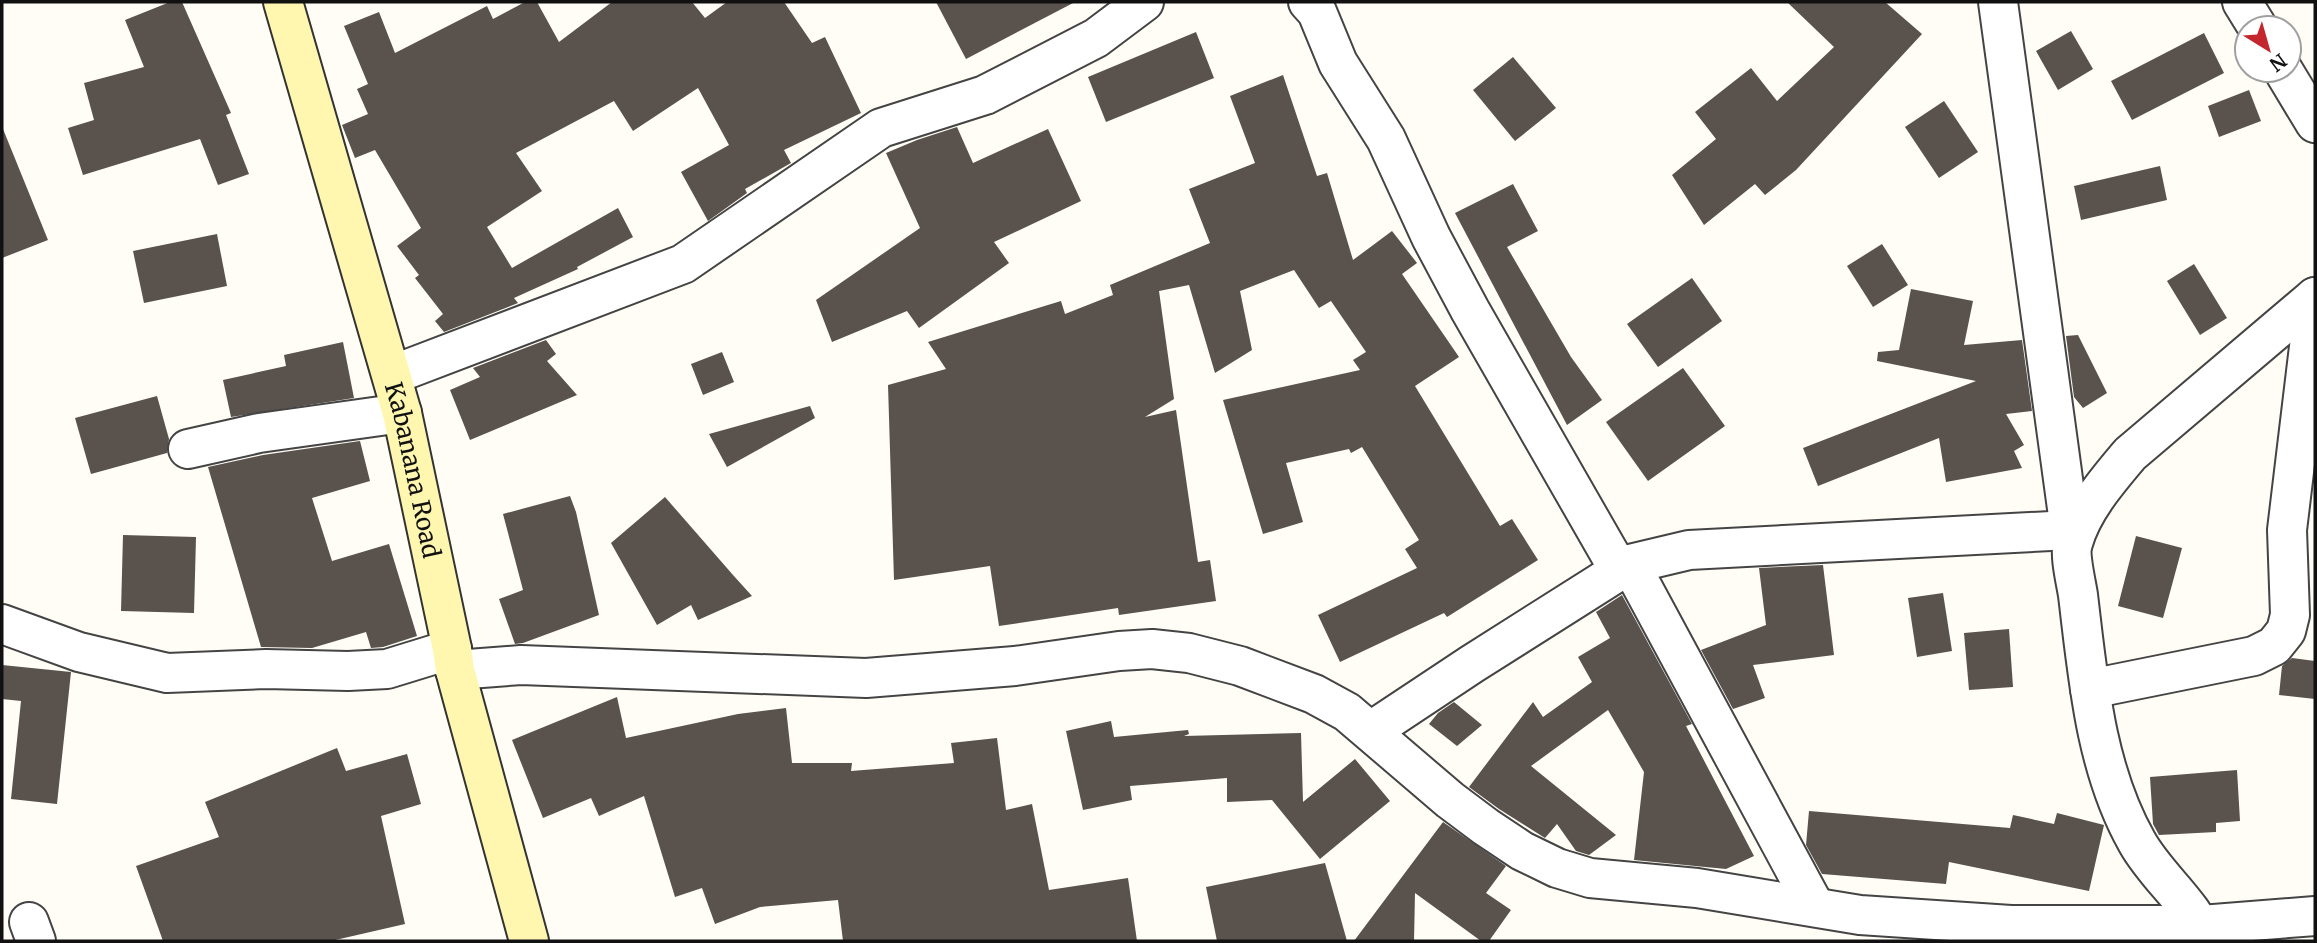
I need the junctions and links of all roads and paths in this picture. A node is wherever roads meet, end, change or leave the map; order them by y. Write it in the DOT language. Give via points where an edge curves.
graph roads {
  1 [pos="283,2"];
  2 [pos="1144,2"];
  3 [pos="1308,2"];
  4 [pos="1998,2"];
  5 [pos="2291,84"];
  6 [pos="2315,123"];
  7 [pos="2314,306"];
  8 [pos="392,375"];
  9 [pos="402,413"];
  10 [pos="188,449"];
  11 [pos="2071,538"];
  12 [pos="1624,567"];
  13 [pos="2,624"];
  14 [pos="453,659"];
  15 [pos="2090,689"];
  16 [pos="1371,731"];
  17 [pos="1815,907"];
  18 [pos="2315,916"];
  19 [pos="2204,933"];
  20 [pos="529,941"];
  1 -- 8 [label="street, Kabanana Road"];
  2 -- 8 [label="street" via="1096,38 985,95 881,128 683,264"];
  3 -- 12 [label="street" via="1317,12 1338,62 1386,139 1470,310"];
  4 -- 11 [label="street"];
  5 -- 6 [label="street"];
  7 -- 11 [label="street" via="2130,454"];
  7 -- 15 [label="street" via="2287,530 2290,615 2286,631 2274,646 2254,656"];
  8 -- 9 [label="street, Kabanana Road"];
  9 -- 10 [label="street" via="259,433"];
  9 -- 14 [label="street, Kabanana Road"];
  11 -- 12 [label="street" via="1689,550"];
  11 -- 15 [label="street"];
  12 -- 16 [label="street"];
  12 -- 17 [label="street"];
  13 -- 14 [label="street" via="79,652 167,673 348,671"];
  14 -- 16 [label="street" via="866,678 1152,649 1189,653 1250,670 1314,694"];
  14 -- 20 [label="street, Kabanana Road"];
  15 -- 19 [label="street" via="2109,780 2122,812 2137,844"];
  16 -- 17 [label="street" via="1486,827 1557,868 1590,878 1697,888"];
  17 -- 19 [label="street" via="1860,915"];
  18 -- 19 [label="street"];
}
